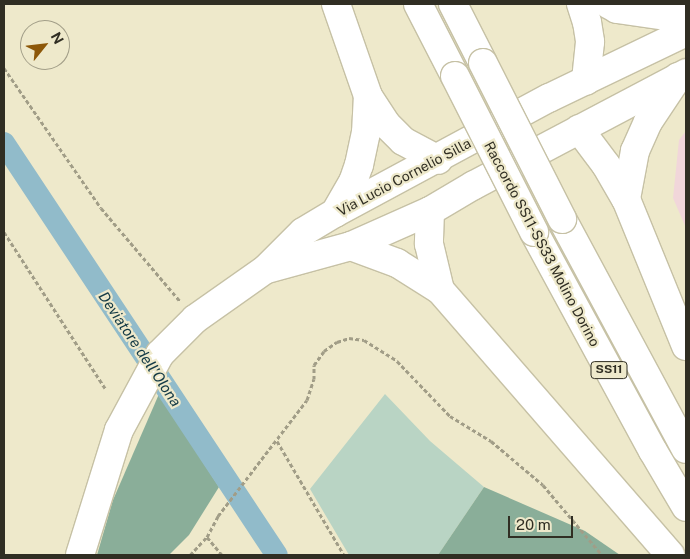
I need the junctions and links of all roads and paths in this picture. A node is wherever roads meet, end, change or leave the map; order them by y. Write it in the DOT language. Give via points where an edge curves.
graph roads {
  1 [pos="336,4"];
  2 [pos="418,4"];
  3 [pos="453,4"];
  4 [pos="581,4"];
  5 [pos="608,4"];
  6 [pos="686,19"];
  7 [pos="686,32"];
  8 [pos="4,68"];
  9 [pos="682,75"];
  10 [pos="586,81"];
  11 [pos="368,96"];
  12 [pos="550,98"];
  13 [pos="579,129"];
  14 [pos="438,160"];
  15 [pos="474,185"];
  16 [pos="626,199"];
  17 [pos="430,211"];
  18 [pos="335,213"];
  19 [pos="4,232"];
  20 [pos="351,246"];
  21 [pos="266,269"];
  22 [pos="440,290"];
  23 [pos="192,322"];
  24 [pos="686,346"];
  25 [pos="105,388"];
  26 [pos="277,441"];
  27 [pos="686,449"];
  28 [pos="686,507"];
  29 [pos="207,537"];
  30 [pos="80,555"];
  31 [pos="190,555"];
  32 [pos="222,555"];
  33 [pos="344,555"];
  34 [pos="602,555"];
  35 [pos="670,555"];
  1 -- 11 [label="main road"];
  2 -- 28 [label="main road, Raccordo SS11-SS33 Molino Dorino / SS11, bridge" via="534,232"];
  3 -- 27 [label="main road, SS11, bridge" via="562,219"];
  4 -- 10 [label="main road" via="590,42"];
  5 -- 6 [label="main road" via="617,9"];
  7 -- 10 [label="main road, Via Lucio Cornelio Silla"];
  8 -- 23 [label="path" via="101,208"];
  9 -- 13 [label="main road, Via Lucio Cornelio Silla"];
  9 -- 16 [label="main road" via="648,122 635,151"];
  10 -- 12 [label="main road, Via Lucio Cornelio Silla"];
  10 -- 13 [label="main road"];
  11 -- 14 [label="main road" via="386,124 403,141"];
  11 -- 18 [label="main road" via="366,133 359,165"];
  12 -- 13 [label="main road"];
  12 -- 14 [label="main road, Via Lucio Cornelio Silla"];
  13 -- 15 [label="main road, Via Lucio Cornelio Silla"];
  13 -- 16 [label="main road"];
  14 -- 15 [label="main road"];
  14 -- 17 [label="main road"];
  14 -- 18 [label="main road, Via Lucio Cornelio Silla"];
  15 -- 17 [label="main road, Via Lucio Cornelio Silla"];
  16 -- 24 [label="main road"];
  17 -- 20 [label="main road, Via Lucio Cornelio Silla"];
  17 -- 22 [label="main road" via="429,244"];
  18 -- 21 [label="main road, Via Lucio Cornelio Silla" via="303,232"];
  19 -- 25 [label="path"];
  20 -- 21 [label="main road, Via Lucio Cornelio Silla"];
  20 -- 22 [label="main road" via="397,263"];
  21 -- 23 [label="main road, Via Lucio Cornelio Silla"];
  22 -- 35 [label="main road"];
  23 -- 30 [label="main road, Via Lucio Cornelio Silla" via="160,354 118,430"];
  26 -- 29 [label="path" via="218,516"];
  26 -- 33 [label="path"];
  26 -- 34 [label="path" via="307,400 314,380 314,365 324,351 350,338 364,340 397,361 450,416 491,441 543,485"];
  29 -- 31 [label="path"];
  29 -- 32 [label="path"];
}
